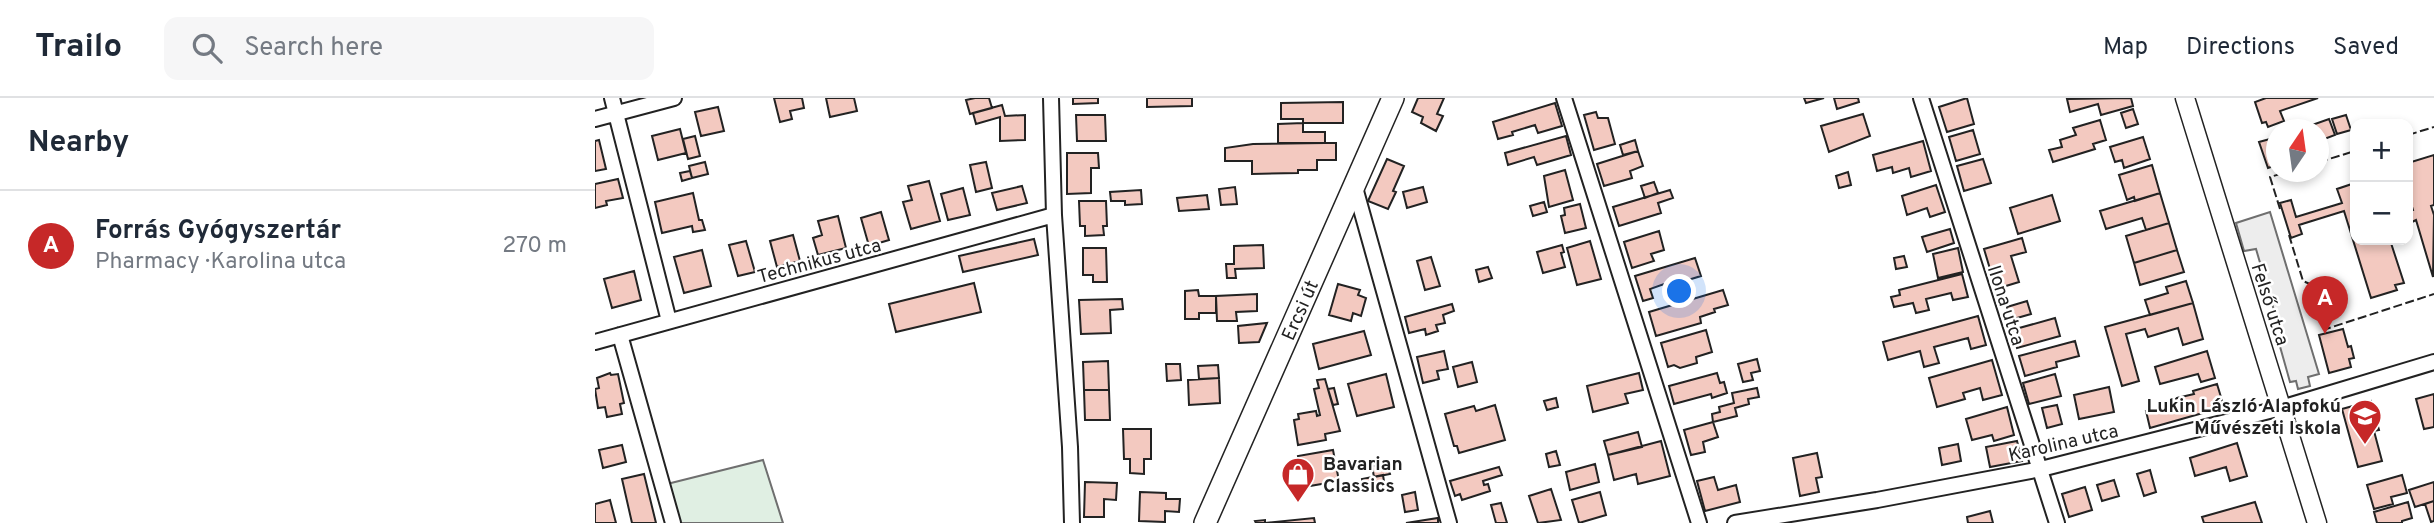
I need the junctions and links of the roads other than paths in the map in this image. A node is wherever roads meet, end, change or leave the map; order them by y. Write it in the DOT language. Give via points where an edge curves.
graph roads {
  1 [pos="612,98"];
  2 [pos="674,98"];
  3 [pos="1051,98"];
  4 [pos="1393,98"];
  5 [pos="1564,98"];
  6 [pos="1921,98"];
  7 [pos="2185,98"];
  8 [pos="617,114"];
  9 [pos="595,120"];
  10 [pos="1355,184"];
  11 [pos="1054,215"];
  12 [pos="669,321"];
  13 [pos="620,335"];
  14 [pos="595,342"];
  15 [pos="2434,362"];
  16 [pos="2281,408"];
  17 [pos="2041,469"];
  18 [pos="673,523"];
  19 [pos="1072,523"];
  20 [pos="1205,523"];
  21 [pos="1449,523"];
  22 [pos="1699,523"];
  23 [pos="1735,523"];
  24 [pos="2057,523"];
  25 [pos="2316,523"];
  1 -- 8 [label="street"];
  2 -- 8 [label="street"];
  3 -- 11 [label="street"];
  4 -- 10 [label="main road, Ercsi út"];
  5 -- 22 [label="street"];
  6 -- 17 [label="street, Ilona utca"];
  7 -- 16 [label="street, Felső utca"];
  8 -- 9 [label="street"];
  8 -- 12 [label="street"];
  10 -- 20 [label="main road, Ercsi út"];
  10 -- 21 [label="street"];
  11 -- 12 [label="street, Technikus utca"];
  11 -- 19 [label="street"];
  12 -- 13 [label="street, Technikus utca"];
  13 -- 14 [label="street, Technikus utca"];
  13 -- 18 [label="street"];
  15 -- 16 [label="street, Karolina utca"];
  16 -- 17 [label="street, Karolina utca"];
  16 -- 25 [label="street, Felső utca"];
  17 -- 23 [label="street, Karolina utca"];
  17 -- 24 [label="street, Ilona utca"];
}
